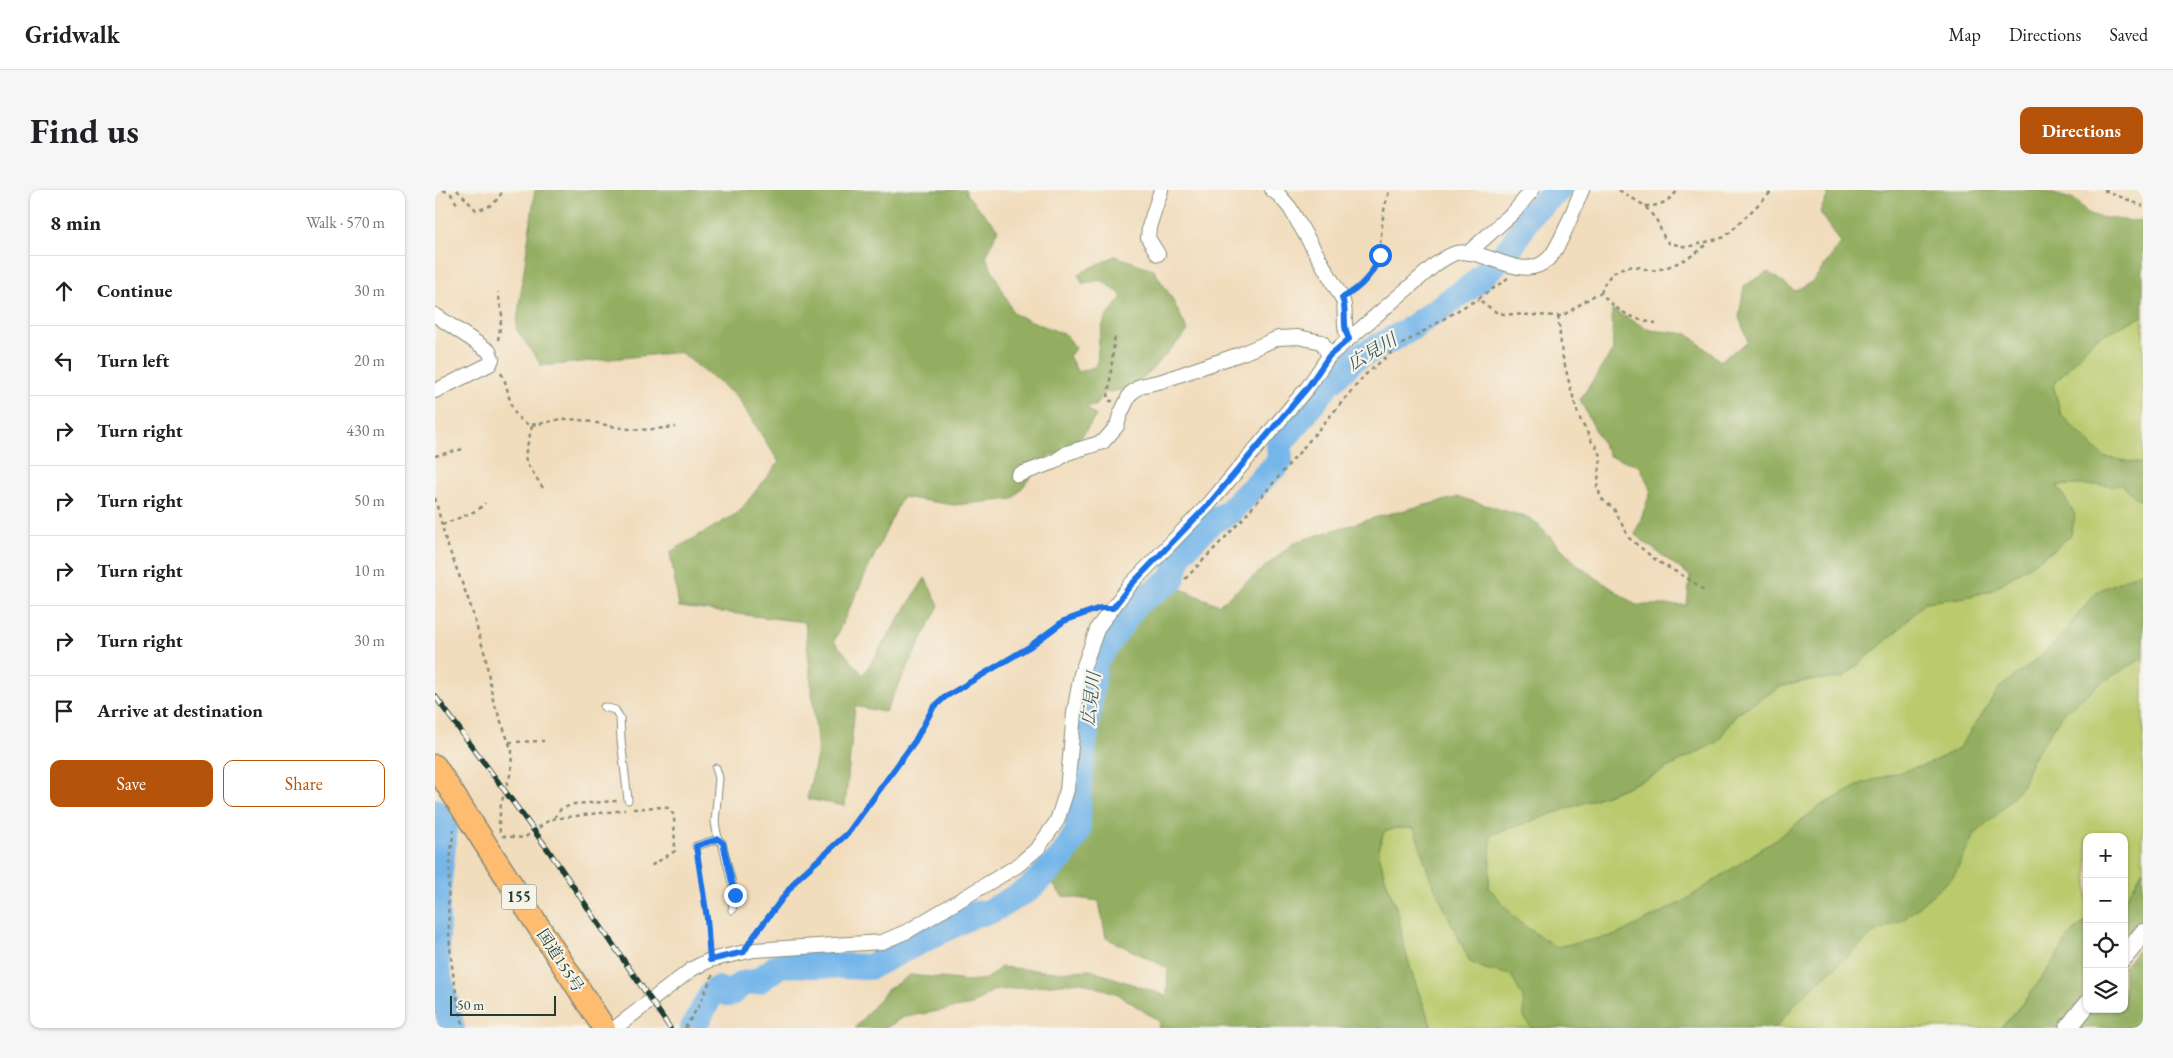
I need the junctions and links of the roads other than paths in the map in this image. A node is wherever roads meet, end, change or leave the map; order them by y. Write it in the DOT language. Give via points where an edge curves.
graph roads {
  1 [pos="1161,190"];
  2 [pos="1272,190"];
  3 [pos="1532,190"];
  4 [pos="1582,190"];
  5 [pos="1471,253"];
  6 [pos="1157,254"];
  7 [pos="435,315"];
  8 [pos="1349,339"];
  9 [pos="1329,356"];
  10 [pos="435,391"];
  11 [pos="1018,475"];
  12 [pos="604,707"];
  13 [pos="435,766"];
  14 [pos="716,768"];
  15 [pos="629,800"];
  16 [pos="718,839"];
  17 [pos="696,846"];
  18 [pos="732,910"];
  19 [pos="2143,933"];
  20 [pos="2128,952"];
  21 [pos="2083,1009"];
  22 [pos="604,1028"];
  23 [pos="615,1028"];
  24 [pos="2068,1028"];
  1 -- 6 [label="street" via="1148,238"];
  2 -- 8 [label="street" via="1290,208 1342,298 1345,305 1344,327"];
  3 -- 5 [label="street"];
  4 -- 5 [label="street" via="1554,251 1549,259 1535,267 1516,267"];
  5 -- 8 [label="street" via="1457,253 1436,264"];
  7 -- 10 [label="street" via="490,357"];
  8 -- 9 [label="street"];
  9 -- 11 [label="street" via="1322,342 1298,337 1278,338 1243,353 1140,386 1131,394 1117,426 1103,442 1067,453 1054,462"];
  9 -- 23 [label="street" via="1308,387 1215,497 1130,586 1098,627 1081,674 1067,790 1057,821 1038,848 1010,870 908,931 882,942 744,952 712,959 691,970"];
  12 -- 15 [label="lane" via="615,710 620,718"];
  13 -- 22 [label="highway, 国道155号 / 155" via="458,802 495,843"];
  14 -- 16 [label="lane" via="719,778 715,822"];
  16 -- 17 [label="lane"];
  16 -- 18 [label="lane" via="723,843 735,895"];
  19 -- 20 [label="street"];
  21 -- 24 [label="street"];
}
